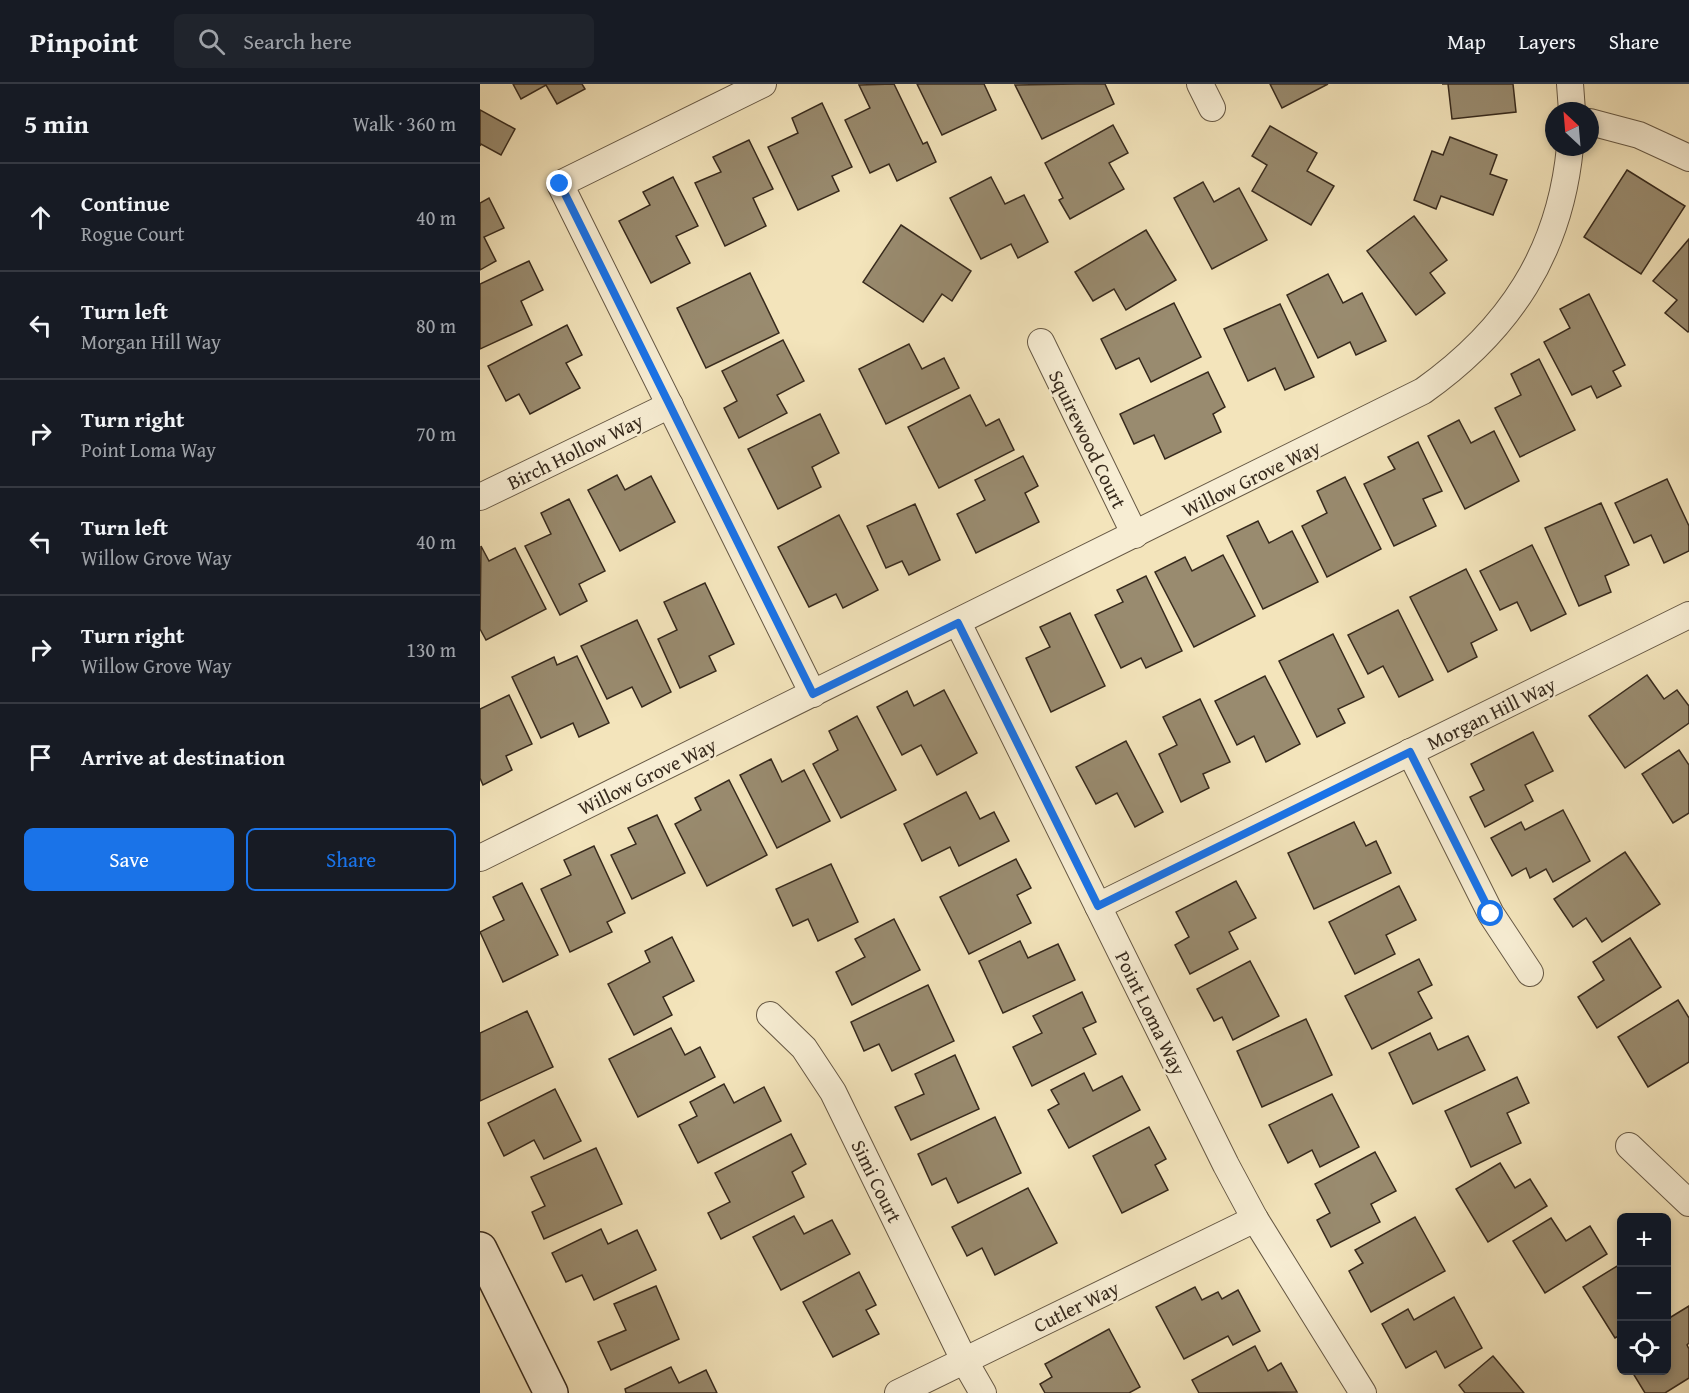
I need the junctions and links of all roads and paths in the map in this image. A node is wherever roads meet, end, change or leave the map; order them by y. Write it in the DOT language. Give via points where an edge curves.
graph roads {
  1 [pos="763,84"];
  2 [pos="1200,84"];
  3 [pos="1570,84"];
  4 [pos="1571,102"];
  5 [pos="1212,108"];
  6 [pos="1599,124"];
  7 [pos="1568,156"];
  8 [pos="1689,158"];
  9 [pos="1041,342"];
  10 [pos="670,405"];
  11 [pos="480,497"];
  12 [pos="1136,535"];
  13 [pos="1689,616"];
  14 [pos="958,623"];
  15 [pos="813,694"];
  16 [pos="1410,752"];
  17 [pos="480,858"];
  18 [pos="1098,906"];
  19 [pos="1530,973"];
  20 [pos="770,1015"];
  21 [pos="1629,1146"];
  22 [pos="1689,1203"];
  23 [pos="1255,1219"];
  24 [pos="480,1249"];
  25 [pos="964,1360"];
  26 [pos="551,1393"];
  27 [pos="898,1393"];
  28 [pos="983,1393"];
  29 [pos="1363,1393"];
  1 -- 10 [label="street" via="560,184"];
  2 -- 5 [label="street"];
  3 -- 4 [label="street"];
  6 -- 8 [label="street" via="1639,135"];
  7 -- 12 [label="street, Willow Grove Way" via="1560,207 1540,260 1518,298 1475,350 1423,391 1394,407"];
  9 -- 12 [label="street, Squirewood Court"];
  10 -- 11 [label="street, Birch Hollow Way"];
  10 -- 15 [label="street"];
  12 -- 14 [label="street, Willow Grove Way"];
  13 -- 16 [label="street, Morgan Hill Way"];
  14 -- 15 [label="street, Willow Grove Way"];
  14 -- 18 [label="street, Point Loma Way"];
  15 -- 17 [label="street, Willow Grove Way"];
  16 -- 18 [label="street, Morgan Hill Way"];
  16 -- 19 [label="street" via="1491,914"];
  18 -- 23 [label="street, Point Loma Way"];
  20 -- 25 [label="street, Simi Court" via="804,1048 833,1092"];
  21 -- 22 [label="street"];
  23 -- 25 [label="street, Cutler Way"];
  23 -- 29 [label="street, Point Loma Way"];
  24 -- 26 [label="street"];
  25 -- 27 [label="street, Cutler Way"];
  25 -- 28 [label="street, Simi Court"];
}
